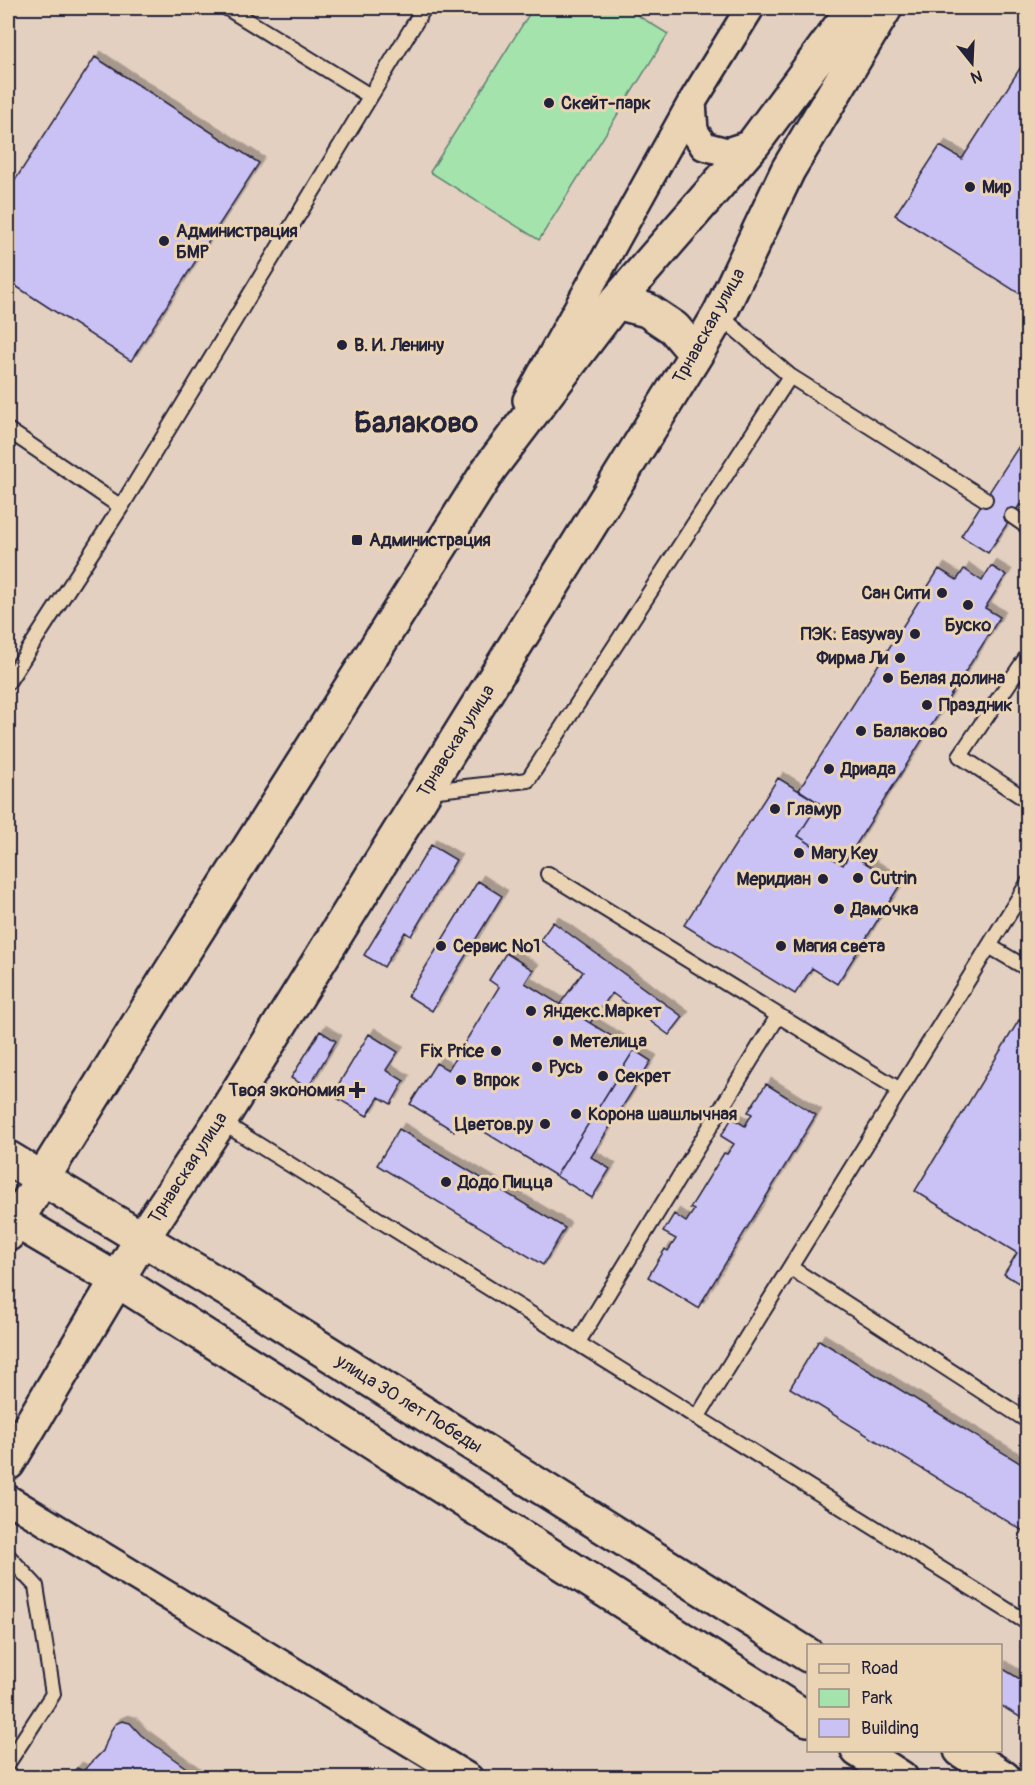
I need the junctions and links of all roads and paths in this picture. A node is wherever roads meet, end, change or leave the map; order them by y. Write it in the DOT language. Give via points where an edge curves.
graph roads {
  1 [pos="227,8"];
  2 [pos="424,8"];
  3 [pos="750,8"];
  4 [pos="855,8"];
  5 [pos="885,8"];
  6 [pos="370,96"];
  7 [pos="692,102"];
  8 [pos="754,143"];
  9 [pos="616,302"];
  10 [pos="719,315"];
  11 [pos="696,354"];
  12 [pos="790,376"];
  13 [pos="8,430"];
  14 [pos="490,468"];
  15 [pos="985,499"];
  16 [pos="121,507"];
  17 [pos="1012,516"];
  18 [pos="1028,526"];
  19 [pos="1028,655"];
  20 [pos="8,682"];
  21 [pos="424,792"];
  22 [pos="1028,801"];
  23 [pos="548,874"];
  24 [pos="1028,883"];
  25 [pos="989,946"];
  26 [pos="1028,969"];
  27 [pos="778,1016"];
  28 [pos="900,1090"];
  29 [pos="220,1121"];
  30 [pos="8,1158"];
  31 [pos="42,1179"];
  32 [pos="10,1224"];
  33 [pos="141,1240"];
  34 [pos="790,1268"];
  35 [pos="117,1280"];
  36 [pos="578,1342"];
  37 [pos="699,1416"];
  38 [pos="1028,1421"];
  39 [pos="8,1463"];
  40 [pos="8,1499"];
  41 [pos="8,1556"];
  42 [pos="1028,1623"];
  43 [pos="807,1654"];
  44 [pos="807,1718"];
  45 [pos="861,1752"];
  46 [pos="964,1752"];
  47 [pos="8,1763"];
  48 [pos="466,1777"];
  49 [pos="901,1778"];
  50 [pos="1004,1778"];
  1 -- 6 [label="lane"];
  2 -- 6 [label="lane"];
  3 -- 7 [label="street"];
  4 -- 8 [label="main road"];
  5 -- 10 [label="main road, Трнавская улица" via="788,170"];
  6 -- 16 [label="lane"];
  7 -- 8 [label="street" via="694,131 705,146 727,152"];
  7 -- 14 [label="street"];
  8 -- 9 [label="main road"];
  9 -- 11 [label="main road" via="648,310 674,328"];
  9 -- 14 [label="main road"];
  10 -- 11 [label="main road, Трнавская улица"];
  10 -- 12 [label="lane"];
  11 -- 21 [label="main road, Трнавская улица"];
  12 -- 15 [label="lane"];
  12 -- 21 [label="lane" via="528,780"];
  13 -- 16 [label="lane"];
  14 -- 31 [label="main road"];
  16 -- 20 [label="lane"];
  17 -- 18 [label="lane"];
  19 -- 22 [label="lane" via="960,756"];
  21 -- 29 [label="main road, Трнавская улица"];
  23 -- 27 [label="lane"];
  24 -- 25 [label="lane"];
  25 -- 26 [label="lane"];
  25 -- 28 [label="lane"];
  27 -- 28 [label="lane"];
  27 -- 36 [label="lane"];
  28 -- 34 [label="lane"];
  29 -- 33 [label="main road, Трнавская улица"];
  29 -- 36 [label="lane"];
  30 -- 31 [label="main road, улица 30 лет Победы"];
  31 -- 32 [label="main road"];
  31 -- 33 [label="main road, улица 30 лет Победы"];
  32 -- 35 [label="main road"];
  33 -- 35 [label="main road, Трнавская улица"];
  33 -- 43 [label="main road, улица 30 лет Победы" via="231,1292"];
  34 -- 37 [label="lane"];
  34 -- 38 [label="lane"];
  35 -- 39 [label="main road, Трнавская улица"];
  35 -- 44 [label="main road"];
  36 -- 37 [label="lane"];
  37 -- 42 [label="lane"];
  40 -- 48 [label="street"];
  41 -- 47 [label="lane" via="36,1586 53,1694"];
  45 -- 49 [label="main road"];
  46 -- 50 [label="main road"];
}
